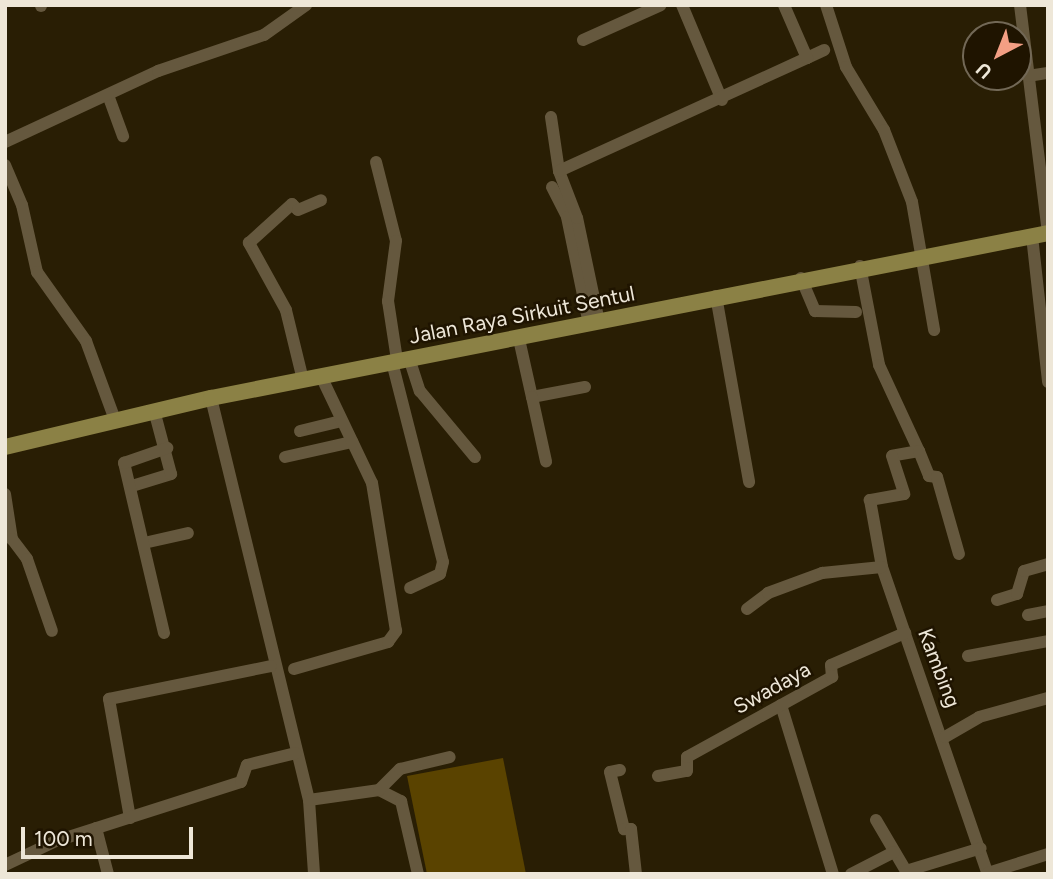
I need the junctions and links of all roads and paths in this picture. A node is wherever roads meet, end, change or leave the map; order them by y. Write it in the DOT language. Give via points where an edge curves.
graph roads {
  1 [pos="306,5"];
  2 [pos="661,5"];
  3 [pos="682,5"];
  4 [pos="785,5"];
  5 [pos="826,5"];
  6 [pos="583,40"];
  7 [pos="824,50"];
  8 [pos="807,58"];
  9 [pos="1031,91"];
  10 [pos="108,95"];
  11 [pos="722,100"];
  12 [pos="551,117"];
  13 [pos="123,136"];
  14 [pos="5,142"];
  15 [pos="1042,142"];
  16 [pos="376,162"];
  17 [pos="5,165"];
  18 [pos="559,172"];
  19 [pos="552,187"];
  20 [pos="321,200"];
  21 [pos="1040,234"];
  22 [pos="924,254"];
  23 [pos="860,266"];
  24 [pos="801,278"];
  25 [pos="716,296"];
  26 [pos="856,312"];
  27 [pos="594,323"];
  28 [pos="934,330"];
  29 [pos="519,339"];
  30 [pos="399,360"];
  31 [pos="321,376"];
  32 [pos="303,380"];
  33 [pos="1048,382"];
  34 [pos="585,387"];
  35 [pos="533,397"];
  36 [pos="211,398"];
  37 [pos="154,410"];
  38 [pos="115,420"];
  39 [pos="341,422"];
  40 [pos="300,432"];
  41 [pos="352,442"];
  42 [pos="5,447"];
  43 [pos="167,448"];
  44 [pos="919,451"];
  45 [pos="285,457"];
  46 [pos="475,457"];
  47 [pos="546,461"];
  48 [pos="749,482"];
  49 [pos="132,486"];
  50 [pos="5,494"];
  51 [pos="188,533"];
  52 [pos="144,543"];
  53 [pos="959,554"];
  54 [pos="1048,564"];
  55 [pos="882,567"];
  56 [pos="410,588"];
  57 [pos="997,600"];
  58 [pos="747,609"];
  59 [pos="1048,611"];
  60 [pos="1028,615"];
  61 [pos="52,631"];
  62 [pos="164,632"];
  63 [pos="905,633"];
  64 [pos="1048,641"];
  65 [pos="968,656"];
  66 [pos="271,666"];
  67 [pos="294,669"];
  68 [pos="1048,698"];
  69 [pos="781,705"];
  70 [pos="945,737"];
  71 [pos="296,753"];
  72 [pos="450,757"];
  73 [pos="620,770"];
  74 [pos="658,776"];
  75 [pos="379,790"];
  76 [pos="309,800"];
  77 [pos="130,818"];
  78 [pos="876,820"];
  79 [pos="96,828"];
  80 [pos="981,848"];
  81 [pos="894,852"];
  82 [pos="1048,853"];
  83 [pos="5,865"];
  84 [pos="988,873"];
  85 [pos="108,874"];
  86 [pos="314,874"];
  87 [pos="418,874"];
  88 [pos="636,874"];
  89 [pos="833,874"];
  90 [pos="851,874"];
  1 -- 10 [label="street" via="264,35"];
  2 -- 6 [label="street"];
  3 -- 11 [label="street"];
  4 -- 8 [label="street"];
  5 -- 22 [label="street" via="846,67 893,152"];
  7 -- 8 [label="street"];
  8 -- 11 [label="street"];
  9 -- 15 [label="street"];
  10 -- 13 [label="street"];
  10 -- 14 [label="street"];
  11 -- 18 [label="street"];
  12 -- 18 [label="street"];
  15 -- 21 [label="street"];
  16 -- 30 [label="street" via="396,241 388,301"];
  17 -- 38 [label="street" via="27,220 37,272 86,341"];
  18 -- 27 [label="street" via="577,218"];
  19 -- 27 [label="street" via="567,217"];
  20 -- 32 [label="street" via="298,210 292,204 249,243 289,318"];
  21 -- 22 [label="main road, Jalan Raya Sirkuit Sentul"];
  21 -- 33 [label="street"];
  22 -- 23 [label="main road, Jalan Raya Sirkuit Sentul"];
  22 -- 28 [label="street"];
  23 -- 24 [label="main road, Jalan Raya Sirkuit Sentul"];
  23 -- 44 [label="street" via="879,365"];
  24 -- 25 [label="main road, Jalan Raya Sirkuit Sentul"];
  24 -- 26 [label="street" via="815,311"];
  25 -- 27 [label="main road, Jalan Raya Sirkuit Sentul"];
  25 -- 48 [label="street"];
  27 -- 29 [label="main road, Jalan Raya Sirkuit Sentul"];
  29 -- 30 [label="main road, Jalan Raya Sirkuit Sentul"];
  29 -- 35 [label="street"];
  30 -- 31 [label="main road, Jalan Raya Sirkuit Sentul"];
  30 -- 46 [label="street"];
  30 -- 56 [label="street" via="443,562 439,574"];
  31 -- 32 [label="main road, Jalan Raya Sirkuit Sentul"];
  31 -- 39 [label="street"];
  32 -- 36 [label="main road, Jalan Raya Sirkuit Sentul"];
  34 -- 35 [label="street"];
  35 -- 47 [label="street"];
  36 -- 37 [label="main road, Jalan Raya Sirkuit Sentul"];
  36 -- 66 [label="street"];
  37 -- 38 [label="main road, Jalan Raya Sirkuit Sentul"];
  37 -- 43 [label="street"];
  38 -- 42 [label="main road, Jalan Raya Sirkuit Sentul"];
  39 -- 40 [label="street"];
  39 -- 41 [label="street"];
  41 -- 45 [label="street"];
  41 -- 67 [label="street" via="372,483 395,635"];
  43 -- 49 [label="street" via="170,476"];
  43 -- 49 [label="street" via="126,458"];
  44 -- 53 [label="street" via="929,476 937,477"];
  44 -- 55 [label="street, Kambing" via="892,456 904,494 870,500"];
  49 -- 52 [label="street"];
  50 -- 61 [label="street" via="12,539 27,559"];
  51 -- 52 [label="street"];
  52 -- 62 [label="street"];
  54 -- 57 [label="street" via="1024,570 1017,594"];
  55 -- 58 [label="street" via="822,573 768,593"];
  55 -- 63 [label="street, Kambing"];
  59 -- 60 [label="street"];
  63 -- 69 [label="street, Swadaya" via="831,665 832,677"];
  63 -- 70 [label="street, Kambing"];
  64 -- 65 [label="street"];
  66 -- 71 [label="street"];
  66 -- 77 [label="street" via="109,699"];
  68 -- 70 [label="street" via="979,717"];
  69 -- 74 [label="street, Swadaya" via="687,757 687,771"];
  69 -- 89 [label="street"];
  70 -- 80 [label="street, Kambing"];
  71 -- 76 [label="street"];
  71 -- 77 [label="street" via="247,765 244,780"];
  72 -- 75 [label="street" via="404,767"];
  73 -- 88 [label="street" via="611,772 624,829 631,829"];
  75 -- 76 [label="street"];
  75 -- 87 [label="street" via="401,801"];
  76 -- 86 [label="street"];
  77 -- 79 [label="street"];
  78 -- 81 [label="street"];
  79 -- 83 [label="street"];
  79 -- 85 [label="street"];
  80 -- 81 [label="street" via="909,871"];
  80 -- 84 [label="street, Kambing"];
  81 -- 90 [label="street"];
  82 -- 84 [label="street"];
}
